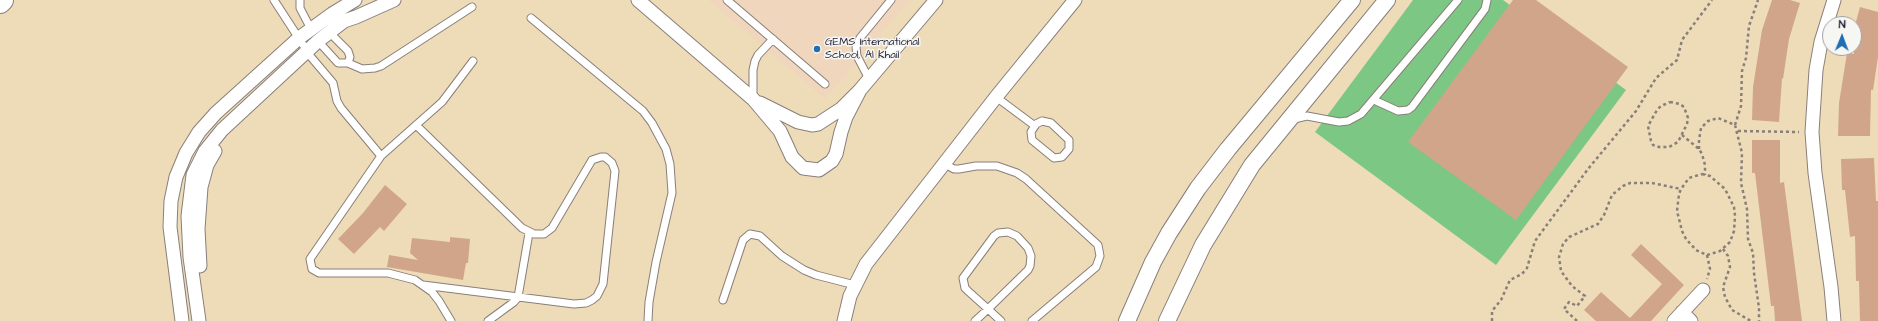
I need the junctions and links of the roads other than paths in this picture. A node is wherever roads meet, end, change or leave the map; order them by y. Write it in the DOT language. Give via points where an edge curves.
graph roads {
  1 [pos="274,0"];
  2 [pos="300,0"];
  3 [pos="338,0"];
  4 [pos="355,0"];
  5 [pos="394,0"];
  6 [pos="638,0"];
  7 [pos="727,0"];
  8 [pos="891,0"];
  9 [pos="936,0"];
  10 [pos="1075,0"];
  11 [pos="1352,0"];
  12 [pos="1388,0"];
  13 [pos="1458,0"];
  14 [pos="1487,0"];
  15 [pos="1834,0"];
  16 [pos="472,7"];
  17 [pos="356,17"];
  18 [pos="531,18"];
  19 [pos="315,26"];
  20 [pos="334,37"];
  21 [pos="299,38"];
  22 [pos="773,39"];
  23 [pos="320,44"];
  24 [pos="309,54"];
  25 [pos="473,61"];
  26 [pos="348,63"];
  27 [pos="869,79"];
  28 [pos="825,84"];
  29 [pos="860,90"];
  30 [pos="996,97"];
  31 [pos="753,99"];
  32 [pos="1374,100"];
  33 [pos="1286,122"];
  34 [pos="416,125"];
  35 [pos="1035,126"];
  36 [pos="381,156"];
  37 [pos="944,163"];
  38 [pos="530,233"];
  39 [pos="423,285"];
  40 [pos="855,285"];
  41 [pos="1704,290"];
  42 [pos="518,297"];
  43 [pos="723,300"];
  44 [pos="988,309"];
  45 [pos="1683,318"];
  46 [pos="182,321"];
  47 [pos="199,321"];
  48 [pos="208,321"];
  49 [pos="451,321"];
  50 [pos="488,321"];
  51 [pos="648,321"];
  52 [pos="844,321"];
  53 [pos="975,321"];
  54 [pos="1001,321"];
  55 [pos="1032,321"];
  56 [pos="1127,321"];
  57 [pos="1167,321"];
  58 [pos="1834,321"];
  1 -- 21 [label="lane"];
  2 -- 19 [label="lane" via="300,8"];
  3 -- 19 [label="street" via="322,14"];
  4 -- 19 [label="street"];
  5 -- 17 [label="street"];
  6 -- 31 [label="street"];
  7 -- 22 [label="lane"];
  8 -- 27 [label="lane" via="858,43 857,56"];
  9 -- 27 [label="street"];
  10 -- 30 [label="street"];
  11 -- 56 [label="street" via="1228,148 1198,188 1153,262"];
  12 -- 33 [label="street"];
  13 -- 32 [label="lane"];
  14 -- 32 [label="lane" via="1485,9 1412,107 1398,111"];
  15 -- 58 [label="street" via="1821,42 1816,70 1812,132"];
  16 -- 26 [label="lane" via="381,66 362,69"];
  17 -- 20 [label="street"];
  17 -- 23 [label="street" via="344,21"];
  18 -- 51 [label="lane" via="643,111 666,149 672,193 656,262"];
  19 -- 21 [label="street"];
  19 -- 23 [label="lane"];
  20 -- 23 [label="street"];
  20 -- 26 [label="lane" via="348,51"];
  21 -- 24 [label="lane"];
  21 -- 46 [label="street" via="216,113 199,132 178,171 171,201 170,227"];
  22 -- 28 [label="lane"];
  22 -- 31 [label="lane" via="755,61 752,70"];
  23 -- 24 [label="street"];
  23 -- 26 [label="lane" via="338,63"];
  24 -- 36 [label="lane" via="333,83 341,108"];
  24 -- 47 [label="street" via="213,140 198,163 191,189 188,230"];
  24 -- 48 [label="street" via="221,144 205,170 200,194 198,229 199,257"];
  25 -- 34 [label="lane" via="442,102"];
  27 -- 29 [label="street"];
  29 -- 31 [label="street" via="830,117 812,125 790,119"];
  29 -- 31 [label="street" via="844,124 836,154 832,161 819,170 811,170 797,164 780,131"];
  30 -- 35 [label="lane"];
  30 -- 37 [label="street"];
  32 -- 33 [label="lane" via="1361,114 1348,121 1331,121 1307,116"];
  33 -- 57 [label="street" via="1252,165 1218,218 1189,272"];
  34 -- 36 [label="lane"];
  34 -- 38 [label="lane"];
  35 -- 35 [label="lane" via="1042,121 1048,122 1067,138 1070,146 1064,155 1054,158 1032,140 1030,134"];
  36 -- 39 [label="lane" via="311,255 310,266 315,271 323,273 398,274"];
  37 -- 40 [label="street" via="866,264"];
  37 -- 55 [label="lane" via="959,169 997,166 1017,173 1098,245 1100,256 1096,267"];
  38 -- 42 [label="lane"];
  38 -- 42 [label="lane" via="539,235 552,228 592,160 601,157 612,163 615,171 603,284 597,296 580,304"];
  39 -- 42 [label="lane"];
  39 -- 49 [label="lane" via="439,301"];
  40 -- 43 [label="lane" via="804,270 782,256 760,236 750,234 743,240"];
  40 -- 52 [label="street"];
  41 -- 45 [label="street"];
  42 -- 50 [label="lane"];
  44 -- 44 [label="lane" via="965,288 963,278 994,236 1008,232 1018,236 1028,248 1031,256 1030,266"];
  44 -- 53 [label="lane"];
  44 -- 54 [label="lane"];
}
